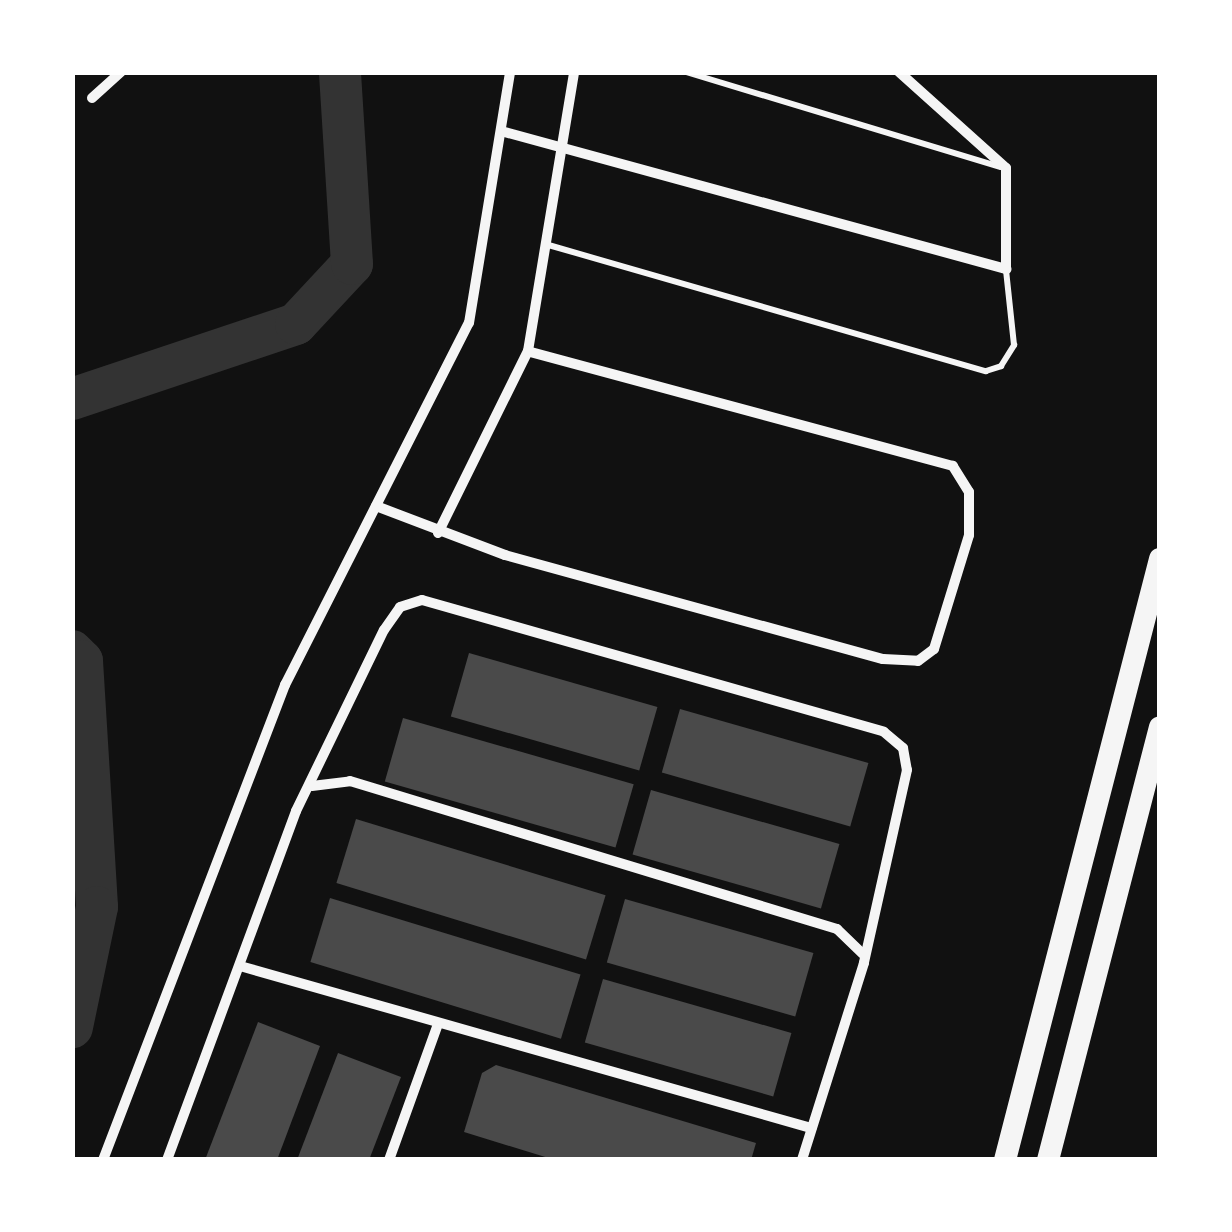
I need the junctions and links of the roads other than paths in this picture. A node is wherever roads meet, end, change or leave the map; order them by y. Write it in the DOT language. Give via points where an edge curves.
graph roads {
  1 [pos="121,72"];
  2 [pos="510,72"];
  3 [pos="574,72"];
  4 [pos="686,72"];
  5 [pos="899,72"];
  6 [pos="92,98"];
  7 [pos="500,131"];
  8 [pos="563,144"];
  9 [pos="1006,168"];
  10 [pos="545,244"];
  11 [pos="1006,269"];
  12 [pos="528,351"];
  13 [pos="376,506"];
  14 [pos="438,532"];
  15 [pos="1160,559"];
  16 [pos="1160,727"];
  17 [pos="311,786"];
  18 [pos="863,954"];
  19 [pos="240,966"];
  20 [pos="438,1024"];
  21 [pos="811,1128"];
  22 [pos="103,1160"];
  23 [pos="166,1160"];
  24 [pos="388,1160"];
  25 [pos="802,1160"];
  26 [pos="1004,1160"];
  27 [pos="1048,1160"];
  1 -- 6 [label="street"];
  2 -- 7 [label="street"];
  3 -- 8 [label="street"];
  4 -- 9 [label="lane"];
  5 -- 9 [label="street"];
  7 -- 8 [label="street"];
  7 -- 13 [label="street" via="469,323"];
  8 -- 10 [label="street"];
  8 -- 11 [label="street"];
  9 -- 11 [label="street"];
  10 -- 11 [label="lane" via="986,371 1002,366 1014,345"];
  10 -- 12 [label="street"];
  12 -- 14 [label="street"];
  12 -- 14 [label="street" via="952,466 969,492 963,554 934,649 918,662"];
  13 -- 14 [label="street"];
  13 -- 22 [label="street" via="263,735"];
  15 -- 26 [label="highway"];
  16 -- 27 [label="highway"];
  17 -- 18 [label="street" via="334,778 837,929"];
  17 -- 18 [label="street" via="384,630 400,607 422,600 884,732 903,748 906,770"];
  17 -- 19 [label="street"];
  18 -- 21 [label="street"];
  19 -- 20 [label="street"];
  19 -- 23 [label="street"];
  20 -- 21 [label="street"];
  20 -- 24 [label="street"];
  21 -- 25 [label="street"];
}
